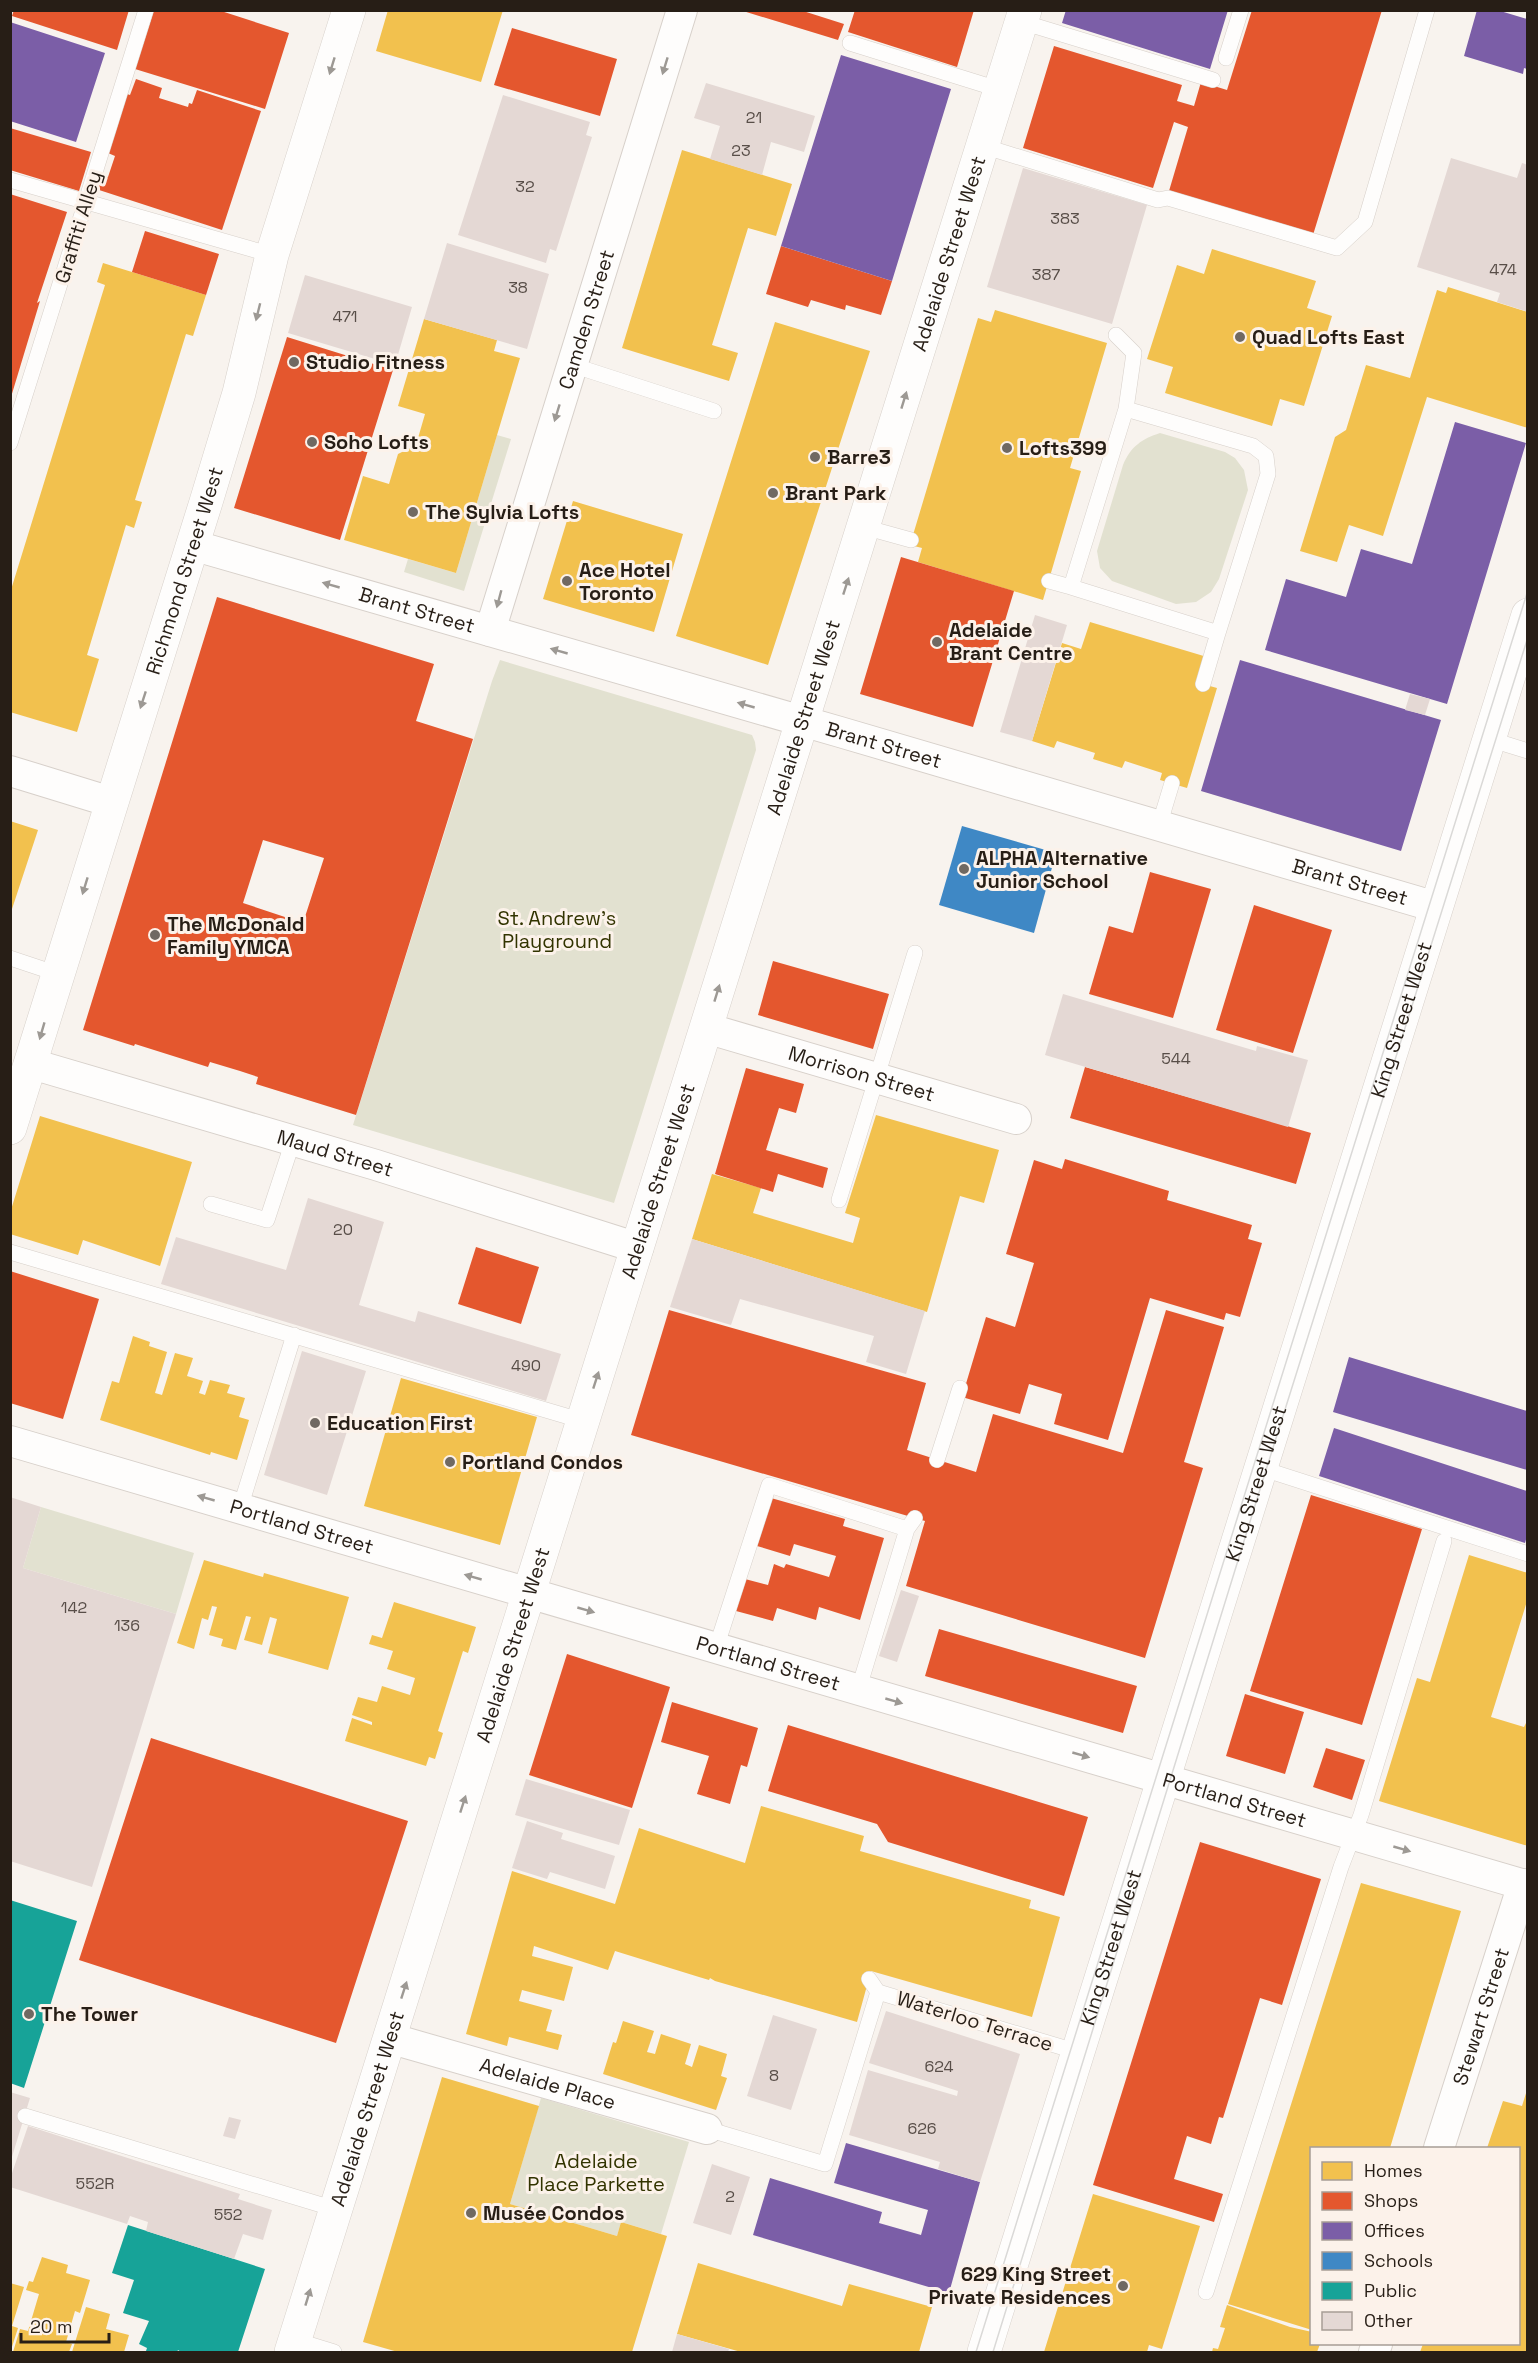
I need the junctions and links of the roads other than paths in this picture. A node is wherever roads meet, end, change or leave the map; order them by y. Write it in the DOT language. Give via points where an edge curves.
graph roads {
  1 [pos="146,10"];
  2 [pos="349,10"];
  3 [pos="682,10"];
  4 [pos="1241,10"];
  5 [pos="1427,10"];
  6 [pos="1023,16"];
  7 [pos="850,43"];
  8 [pos="1226,57"];
  9 [pos="1213,80"];
  10 [pos="1000,90"];
  11 [pos="983,146"];
  12 [pos="10,180"];
  13 [pos="86,202"];
  14 [pos="272,255"];
  15 [pos="1116,335"];
  16 [pos="572,365"];
  17 [pos="1126,409"];
  18 [pos="714,411"];
  19 [pos="10,443"];
  20 [pos="864,527"];
  21 [pos="911,540"];
  22 [pos="192,545"];
  23 [pos="1048,582"];
  24 [pos="1071,587"];
  25 [pos="1527,615"];
  26 [pos="490,631"];
  27 [pos="1218,633"];
  28 [pos="1203,684"];
  29 [pos="802,721"];
  30 [pos="1488,739"];
  31 [pos="1527,751"];
  32 [pos="10,771"];
  33 [pos="1172,783"];
  34 [pos="111,802"];
  35 [pos="1159,826"];
  36 [pos="1436,907"];
  37 [pos="915,952"];
  38 [pos="10,958"];
  39 [pos="58,974"];
  40 [pos="706,1028"];
  41 [pos="32,1064"];
  42 [pos="878,1079"];
  43 [pos="1016,1119"];
  44 [pos="10,1128"];
  45 [pos="293,1141"];
  46 [pos="839,1200"];
  47 [pos="211,1204"];
  48 [pos="638,1248"];
  49 [pos="10,1252"];
  50 [pos="294,1335"];
  51 [pos="960,1388"];
  52 [pos="583,1421"];
  53 [pos="10,1441"];
  54 [pos="937,1460"];
  55 [pos="1260,1468"];
  56 [pos="240,1508"];
  57 [pos="1444,1541"];
  58 [pos="1527,1554"];
  59 [pos="530,1594"];
  60 [pos="716,1648"];
  61 [pos="858,1690"];
  62 [pos="1165,1778"];
  63 [pos="1353,1835"];
  64 [pos="1525,1885"];
  65 [pos="389,2038"];
  66 [pos="1078,2052"];
  67 [pos="25,2116"];
  68 [pos="707,2129"];
  69 [pos="1439,2147"];
  70 [pos="335,2209"];
  71 [pos="1206,2292"];
  72 [pos="293,2346"];
  73 [pos="334,2352"];
  74 [pos="984,2352"];
  1 -- 13 [label="lane, Graffiti Alley"];
  2 -- 14 [label="main road, Richmond Street West, one-way"];
  3 -- 16 [label="street, Camden Street, one-way"];
  4 -- 8 [label="lane"];
  5 -- 11 [label="lane" via="1365,222 1337,248 1168,198 1158,200"];
  6 -- 9 [label="lane"];
  6 -- 10 [label="main road, Adelaide Street West"];
  7 -- 10 [label="lane"];
  10 -- 11 [label="main road, Adelaide Street West"];
  20 -- 11 [label="main road, Adelaide Street West, one-way"];
  12 -- 13 [label="lane"];
  13 -- 14 [label="lane"];
  13 -- 19 [label="lane, Graffiti Alley"];
  14 -- 22 [label="main road, Richmond Street West, one-way" via="239,393"];
  15 -- 17 [label="lane" via="1134,353"];
  16 -- 18 [label="lane"];
  16 -- 26 [label="street, Camden Street, one-way"];
  17 -- 24 [label="lane"];
  17 -- 27 [label="lane" via="1253,446 1266,456 1268,474"];
  20 -- 21 [label="lane"];
  29 -- 20 [label="main road, Adelaide Street West, one-way"];
  26 -- 22 [label="street, Brant Street, one-way"];
  22 -- 34 [label="main road, Richmond Street West, one-way"];
  23 -- 24 [label="lane"];
  24 -- 27 [label="lane"];
  25 -- 30 [label="main road, King Street West"];
  29 -- 26 [label="street, Brant Street, one-way"];
  27 -- 28 [label="lane"];
  29 -- 35 [label="street, Brant Street"];
  40 -- 29 [label="main road, Adelaide Street West, one-way"];
  30 -- 31 [label="lane"];
  30 -- 36 [label="main road, King Street West"];
  32 -- 34 [label="street"];
  33 -- 35 [label="lane"];
  34 -- 39 [label="main road, Richmond Street West, one-way"];
  35 -- 36 [label="street, Brant Street"];
  36 -- 55 [label="main road, King Street West"];
  37 -- 42 [label="lane"];
  38 -- 39 [label="lane"];
  39 -- 41 [label="main road, Richmond Street West, one-way"];
  40 -- 42 [label="street, Morrison Street"];
  40 -- 48 [label="main road, Adelaide Street West"];
  41 -- 44 [label="main road, Richmond Street West"];
  41 -- 45 [label="street, Maud Street"];
  42 -- 43 [label="street, Morrison Street"];
  42 -- 46 [label="lane"];
  45 -- 47 [label="lane" via="267,1220"];
  45 -- 48 [label="street, Maud Street"];
  52 -- 48 [label="main road, Adelaide Street West, one-way"];
  49 -- 50 [label="lane"];
  50 -- 52 [label="lane"];
  50 -- 56 [label="lane"];
  51 -- 54 [label="lane"];
  52 -- 59 [label="main road, Adelaide Street West"];
  56 -- 53 [label="street, Portland Street, one-way"];
  55 -- 58 [label="lane"];
  55 -- 62 [label="main road, King Street West"];
  59 -- 56 [label="street, Portland Street, one-way"];
  57 -- 63 [label="lane"];
  59 -- 60 [label="street, Portland Street, one-way"];
  65 -- 59 [label="main road, Adelaide Street West, one-way"];
  60 -- 61 [label="street, Portland Street"];
  60 -- 61 [label="lane" via="769,1485 911,1523"];
  61 -- 62 [label="street, Portland Street, one-way"];
  62 -- 63 [label="street, Portland Street"];
  62 -- 66 [label="main road, King Street West"];
  63 -- 64 [label="street, Portland Street, one-way"];
  63 -- 71 [label="lane"];
  64 -- 69 [label="street, Stewart Street"];
  65 -- 68 [label="street, Adelaide Place"];
  65 -- 70 [label="main road, Adelaide Street West"];
  66 -- 68 [label="lane, Waterloo Terrace" via="873,1985 825,2164"];
  66 -- 74 [label="main road, King Street West"];
  67 -- 70 [label="lane"];
  72 -- 70 [label="main road, Adelaide Street West, one-way"];
  72 -- 73 [label="lane"];
}
